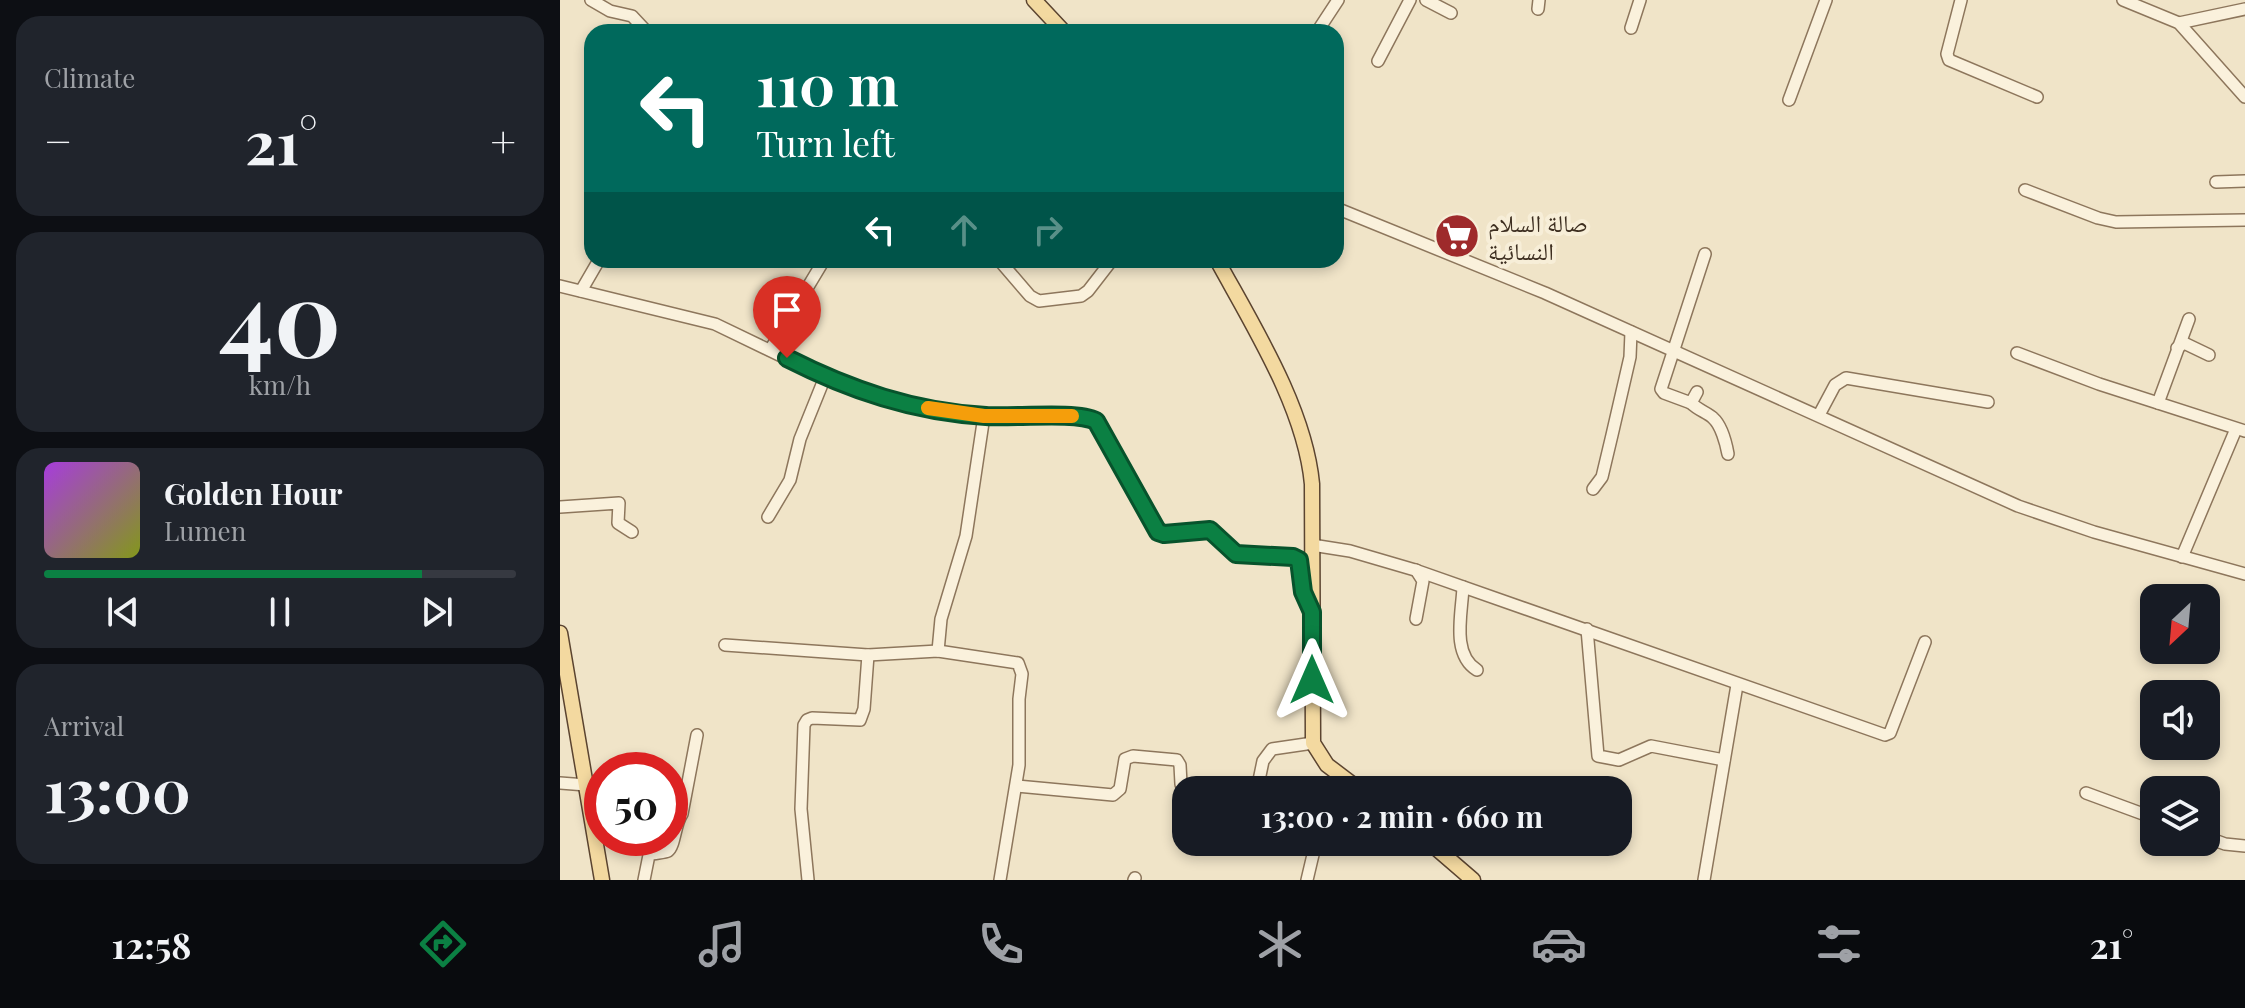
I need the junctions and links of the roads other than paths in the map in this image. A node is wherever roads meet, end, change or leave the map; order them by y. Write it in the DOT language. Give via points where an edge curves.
graph roads {
  1 [pos="591,0"];
  2 [pos="1034,0"];
  3 [pos="1338,0"];
  4 [pos="1410,0"];
  5 [pos="1426,0"];
  6 [pos="1640,0"];
  7 [pos="1826,0"];
  8 [pos="1961,0"];
  9 [pos="2123,0"];
  10 [pos="2245,9"];
  11 [pos="1451,13"];
  12 [pos="2179,23"];
  13 [pos="640,24"];
  14 [pos="1056,24"];
  15 [pos="1322,24"];
  16 [pos="1631,28"];
  17 [pos="1378,61"];
  18 [pos="2037,97"];
  19 [pos="2245,97"];
  20 [pos="1789,100"];
  21 [pos="2245,181"];
  22 [pos="2216,182"];
  23 [pos="2025,190"];
  24 [pos="1344,211"];
  25 [pos="2245,220"];
  26 [pos="1705,254"];
  27 [pos="594,268"];
  28 [pos="819,268"];
  29 [pos="1006,268"];
  30 [pos="1106,268"];
  31 [pos="1221,268"];
  32 [pos="560,286"];
  33 [pos="581,291"];
  34 [pos="2189,319"];
  35 [pos="1631,332"];
  36 [pos="2177,348"];
  37 [pos="770,350"];
  38 [pos="1675,352"];
  39 [pos="2017,353"];
  40 [pos="2209,355"];
  41 [pos="825,377"];
  42 [pos="1988,402"];
  43 [pos="2158,403"];
  44 [pos="1819,415"];
  45 [pos="984,416"];
  46 [pos="2240,430"];
  47 [pos="1728,454"];
  48 [pos="1593,489"];
  49 [pos="560,507"];
  50 [pos="768,517"];
  51 [pos="632,532"];
  52 [pos="1312,545"];
  53 [pos="2182,557"];
  54 [pos="1415,570"];
  55 [pos="2245,574"];
  56 [pos="1463,587"];
  57 [pos="1312,612"];
  58 [pos="1416,619"];
  59 [pos="1587,629"];
  60 [pos="560,633"];
  61 [pos="1925,642"];
  62 [pos="725,645"];
  63 [pos="938,651"];
  64 [pos="868,655"];
  65 [pos="1477,670"];
  66 [pos="1737,685"];
  67 [pos="697,735"];
  68 [pos="1313,743"];
  69 [pos="1724,760"];
  70 [pos="584,773"];
  71 [pos="1339,775"];
  72 [pos="1181,776"];
  73 [pos="1260,776"];
  74 [pos="560,783"];
  75 [pos="584,785"];
  76 [pos="1017,786"];
  77 [pos="2086,793"];
  78 [pos="2140,813"];
  79 [pos="2220,842"];
  80 [pos="2245,846"];
  81 [pos="598,856"];
  82 [pos="1313,856"];
  83 [pos="1445,856"];
  84 [pos="602,880"];
  85 [pos="644,880"];
  86 [pos="808,880"];
  87 [pos="1000,880"];
  88 [pos="1307,880"];
  89 [pos="1473,880"];
  90 [pos="1704,880"];
  1 -- 13 [label="street"];
  2 -- 14 [label="main road"];
  3 -- 15 [label="street"];
  4 -- 17 [label="street"];
  5 -- 11 [label="street"];
  6 -- 16 [label="street"];
  7 -- 20 [label="street"];
  8 -- 18 [label="street" via="1949,60"];
  9 -- 12 [label="street"];
  10 -- 12 [label="street"];
  12 -- 19 [label="street"];
  21 -- 22 [label="street"];
  23 -- 25 [label="street" via="2116,222"];
  24 -- 35 [label="street"];
  26 -- 38 [label="street"];
  27 -- 33 [label="street"];
  28 -- 37 [label="street"];
  29 -- 30 [label="street" via="1039,301 1081,296"];
  31 -- 52 [label="main road" via="1300,427 1310,471"];
  32 -- 33 [label="street"];
  33 -- 37 [label="street" via="715,324"];
  34 -- 36 [label="street"];
  35 -- 38 [label="street"];
  35 -- 48 [label="street" via="1602,477"];
  36 -- 40 [label="street" via="2184,343"];
  36 -- 43 [label="street"];
  37 -- 41 [label="street"];
  38 -- 44 [label="street"];
  38 -- 47 [label="street" via="1661,389 1694,398 1701,412 1714,418"];
  39 -- 43 [label="street"];
  41 -- 45 [label="street" via="898,403"];
  41 -- 50 [label="street" via="790,480"];
  42 -- 44 [label="street" via="1846,378 1835,385"];
  43 -- 46 [label="street"];
  44 -- 53 [label="street" via="2018,506"];
  45 -- 57 [label="street" via="1080,416 1096,421 1158,532 1210,530 1236,554 1293,557 1301,566 1303,592"];
  45 -- 63 [label="street" via="966,536 941,619"];
  46 -- 53 [label="street"];
  49 -- 51 [label="street" via="619,503 618,523"];
  52 -- 54 [label="street"];
  52 -- 57 [label="main road"];
  53 -- 55 [label="street"];
  54 -- 56 [label="street"];
  54 -- 58 [label="street" via="1423,581"];
  56 -- 59 [label="street"];
  56 -- 65 [label="street" via="1460,638 1467,661"];
  57 -- 68 [label="main road"];
  59 -- 66 [label="street"];
  59 -- 69 [label="street" via="1598,756 1619,760 1651,746"];
  60 -- 70 [label="main road"];
  61 -- 66 [label="street" via="1888,735"];
  62 -- 64 [label="street"];
  63 -- 64 [label="street"];
  63 -- 76 [label="street" via="1012,661 1022,667"];
  64 -- 86 [label="street" via="860,720 812,718 804,725 801,809"];
  66 -- 69 [label="street"];
  67 -- 85 [label="street" via="673,845 649,855"];
  68 -- 71 [label="main road"];
  68 -- 73 [label="street" via="1272,749"];
  69 -- 90 [label="street"];
  72 -- 76 [label="street" via="1177,760 1133,756 1125,759 1120,789 1113,795"];
  74 -- 75 [label="street"];
  76 -- 87 [label="street"];
  77 -- 78 [label="street"];
  79 -- 80 [label="street"];
  81 -- 84 [label="main road"];
  82 -- 88 [label="street"];
  83 -- 89 [label="main road"];
}
